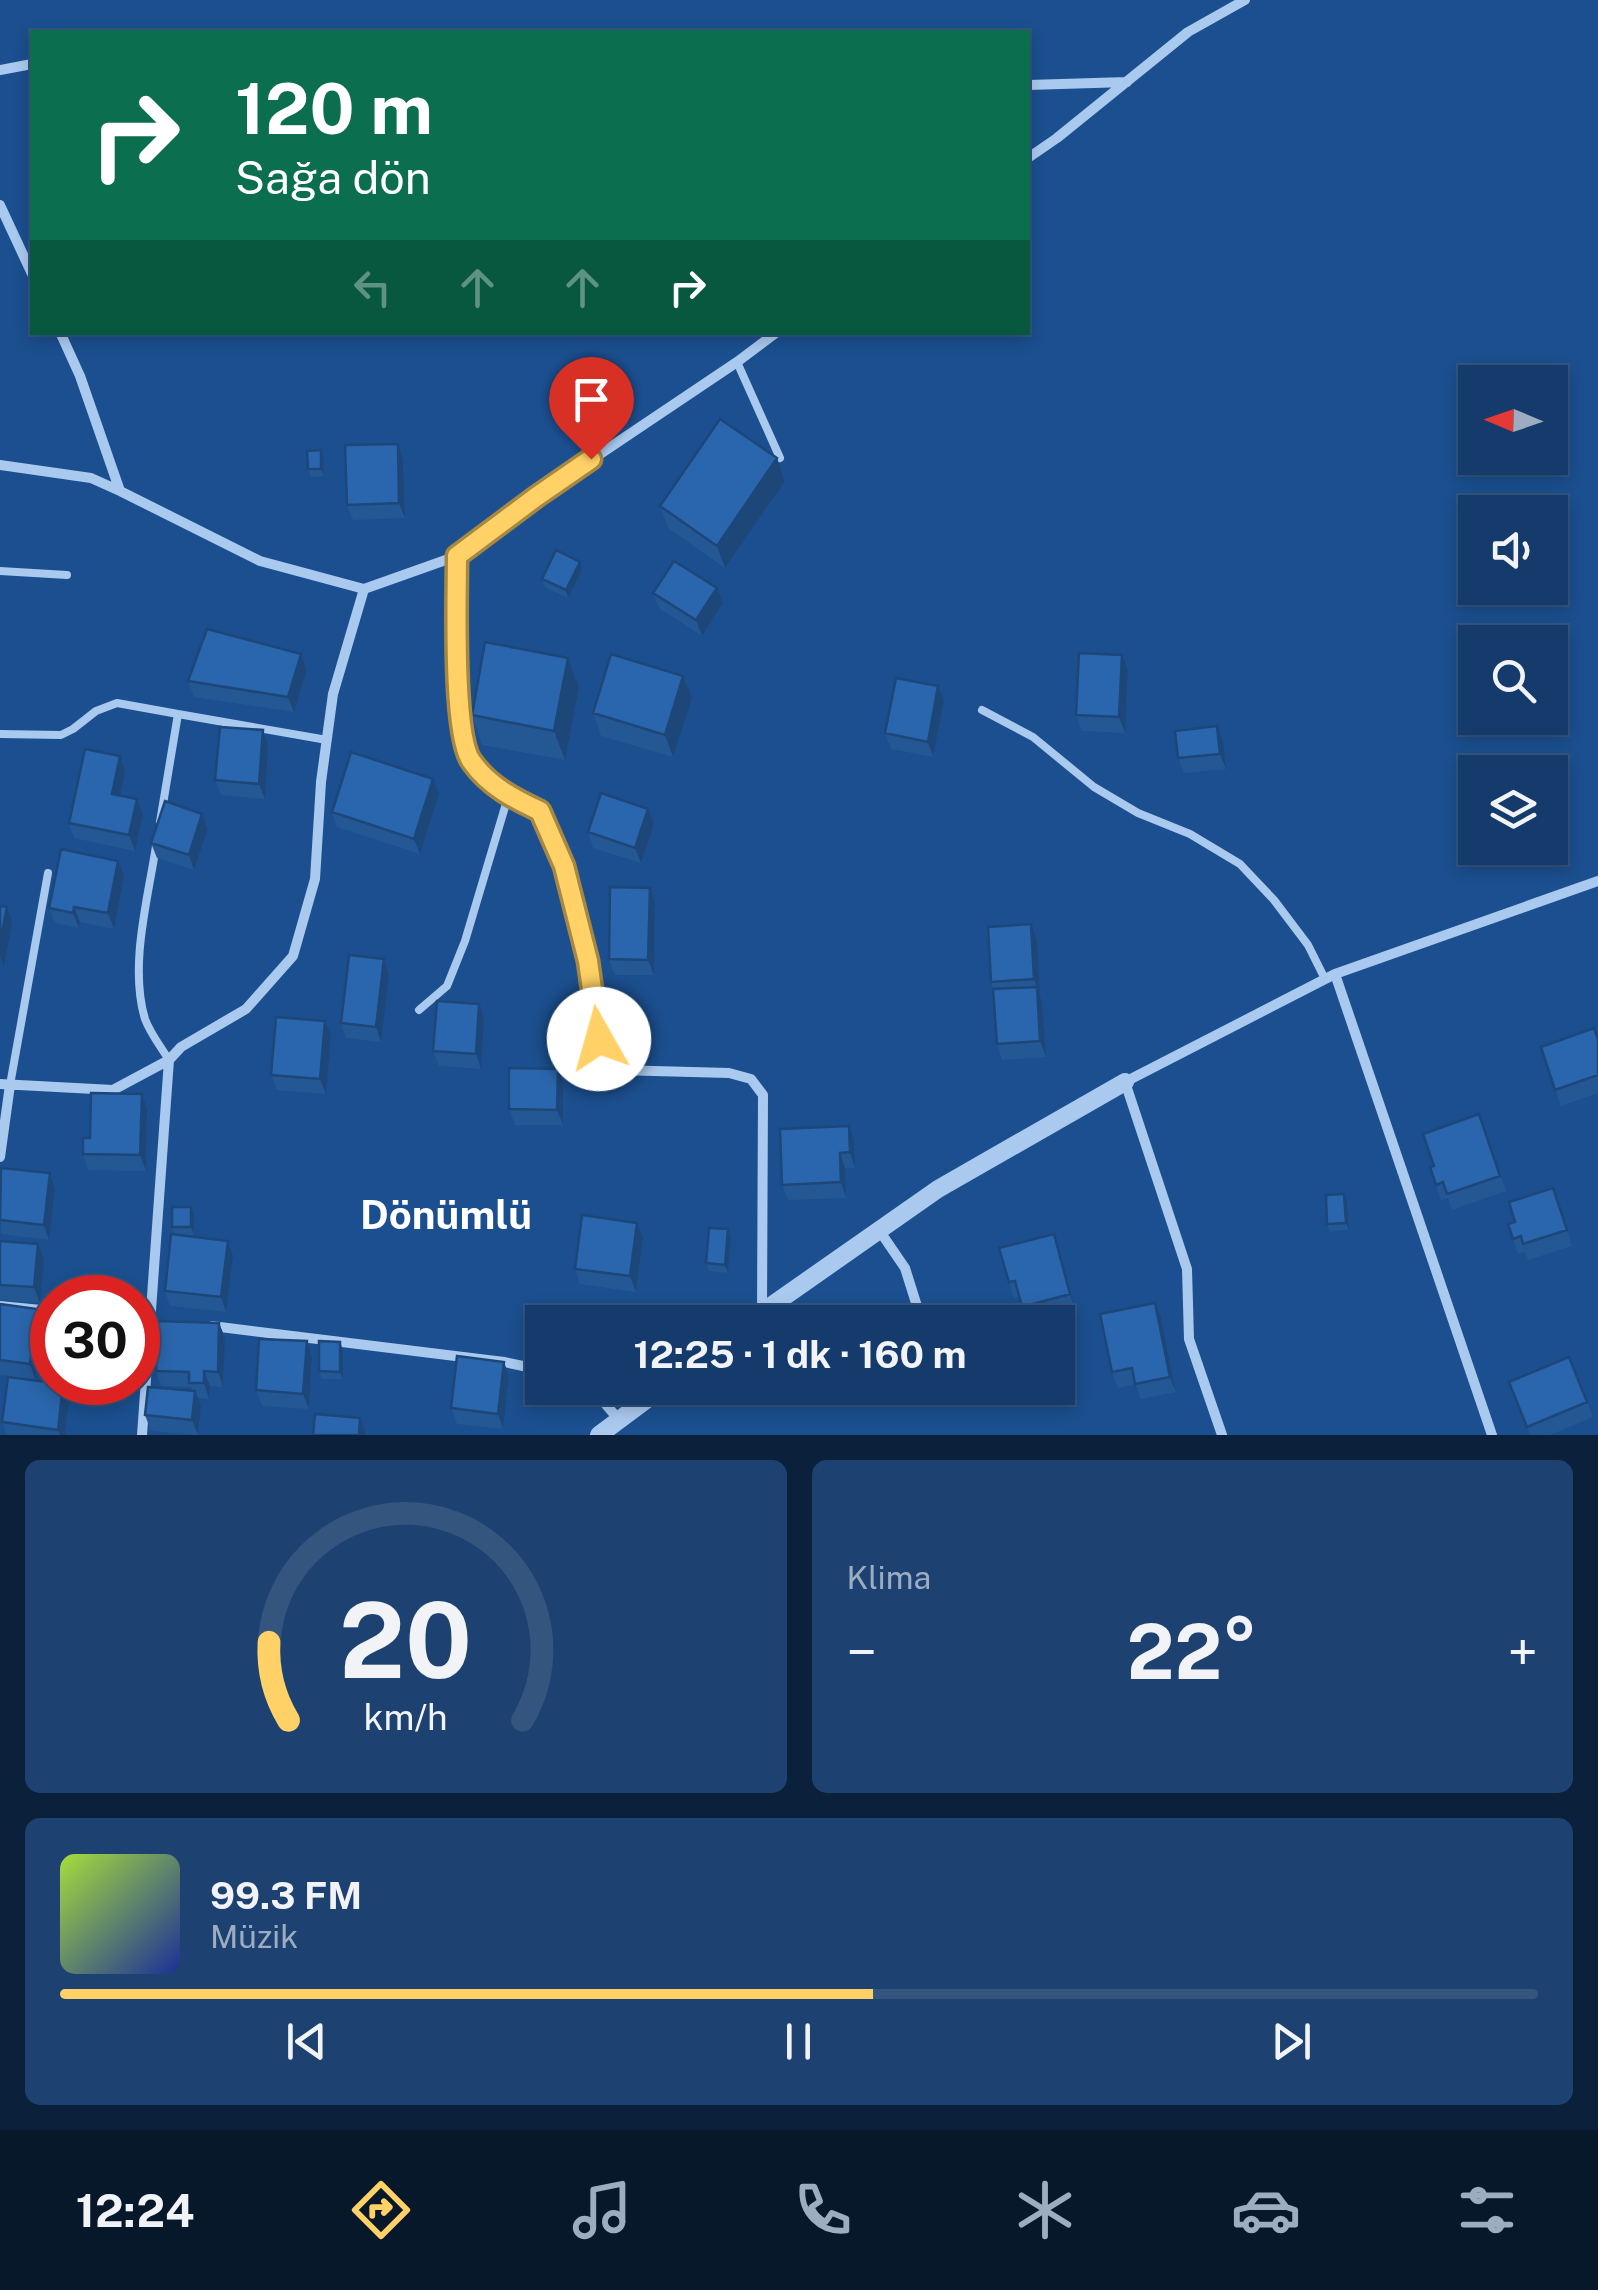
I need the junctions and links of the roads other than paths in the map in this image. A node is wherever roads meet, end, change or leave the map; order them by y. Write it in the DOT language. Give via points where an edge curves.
graph roads {
  1 [pos="1245,0"];
  2 [pos="30,64"];
  3 [pos="0,70"];
  4 [pos="1128,82"];
  5 [pos="1030,84"];
  6 [pos="1030,157"];
  7 [pos="0,205"];
  8 [pos="30,270"];
  9 [pos="61,335"];
  10 [pos="773,335"];
  11 [pos="736,362"];
  12 [pos="780,458"];
  13 [pos="0,465"];
  14 [pos="120,490"];
  15 [pos="457,556"];
  16 [pos="0,571"];
  17 [pos="67,575"];
  18 [pos="364,588"];
  19 [pos="982,710"];
  20 [pos="178,714"];
  21 [pos="0,734"];
  22 [pos="327,740"];
  23 [pos="508,797"];
  24 [pos="48,873"];
  25 [pos="1598,881"];
  26 [pos="1330,977"];
  27 [pos="419,1010"];
  28 [pos="169,1060"];
  29 [pos="1125,1082"];
  30 [pos="5,1084"];
  31 [pos="0,1157"];
  32 [pos="879,1230"];
  33 [pos="155,1275"];
  34 [pos="0,1305"];
  35 [pos="755,1305"];
  36 [pos="772,1305"];
  37 [pos="917,1305"];
  38 [pos="30,1308"];
  39 [pos="160,1320"];
  40 [pos="170,1321"];
  41 [pos="207,1326"];
  42 [pos="525,1366"];
  43 [pos="145,1405"];
  44 [pos="606,1405"];
  45 [pos="639,1405"];
  46 [pos="619,1420"];
  47 [pos="142,1435"];
  48 [pos="598,1435"];
  49 [pos="1222,1435"];
  50 [pos="1492,1435"];
  1 -- 4 [label="street" via="1188,32"];
  2 -- 3 [label="street"];
  4 -- 5 [label="street"];
  4 -- 6 [label="street"];
  7 -- 8 [label="street"];
  9 -- 14 [label="street"];
  10 -- 11 [label="street"];
  11 -- 12 [label="lane"];
  11 -- 15 [label="street"];
  13 -- 14 [label="street" via="90,478"];
  14 -- 18 [label="street" via="260,562"];
  15 -- 18 [label="street"];
  15 -- 23 [label="street" via="462,740 470,760"];
  16 -- 17 [label="lane"];
  18 -- 22 [label="street" via="333,694"];
  19 -- 26 [label="lane" via="1033,738 1108,796 1240,864"];
  20 -- 21 [label="lane" via="116,703 62,735"];
  20 -- 22 [label="lane"];
  20 -- 28 [label="lane" via="140,958 146,1021"];
  22 -- 28 [label="street" via="315,879 293,956 246,1009"];
  23 -- 27 [label="lane" via="447,986"];
  23 -- 35 [label="street" via="540,811 564,866 604,1061 616,1070 729,1073 752,1079 763,1095"];
  24 -- 30 [label="lane"];
  25 -- 26 [label="street"];
  26 -- 29 [label="street"];
  26 -- 50 [label="street"];
  28 -- 30 [label="street" via="113,1090"];
  28 -- 33 [label="street"];
  29 -- 32 [label="street"];
  29 -- 49 [label="street" via="1187,1269 1190,1339"];
  30 -- 31 [label="street"];
  32 -- 36 [label="street"];
  32 -- 37 [label="street" via="905,1268"];
  34 -- 38 [label="lane"];
  39 -- 40 [label="street"];
  41 -- 42 [label="street"];
  43 -- 47 [label="street"];
  44 -- 46 [label="street"];
  45 -- 46 [label="street"];
  46 -- 48 [label="street"];
}
